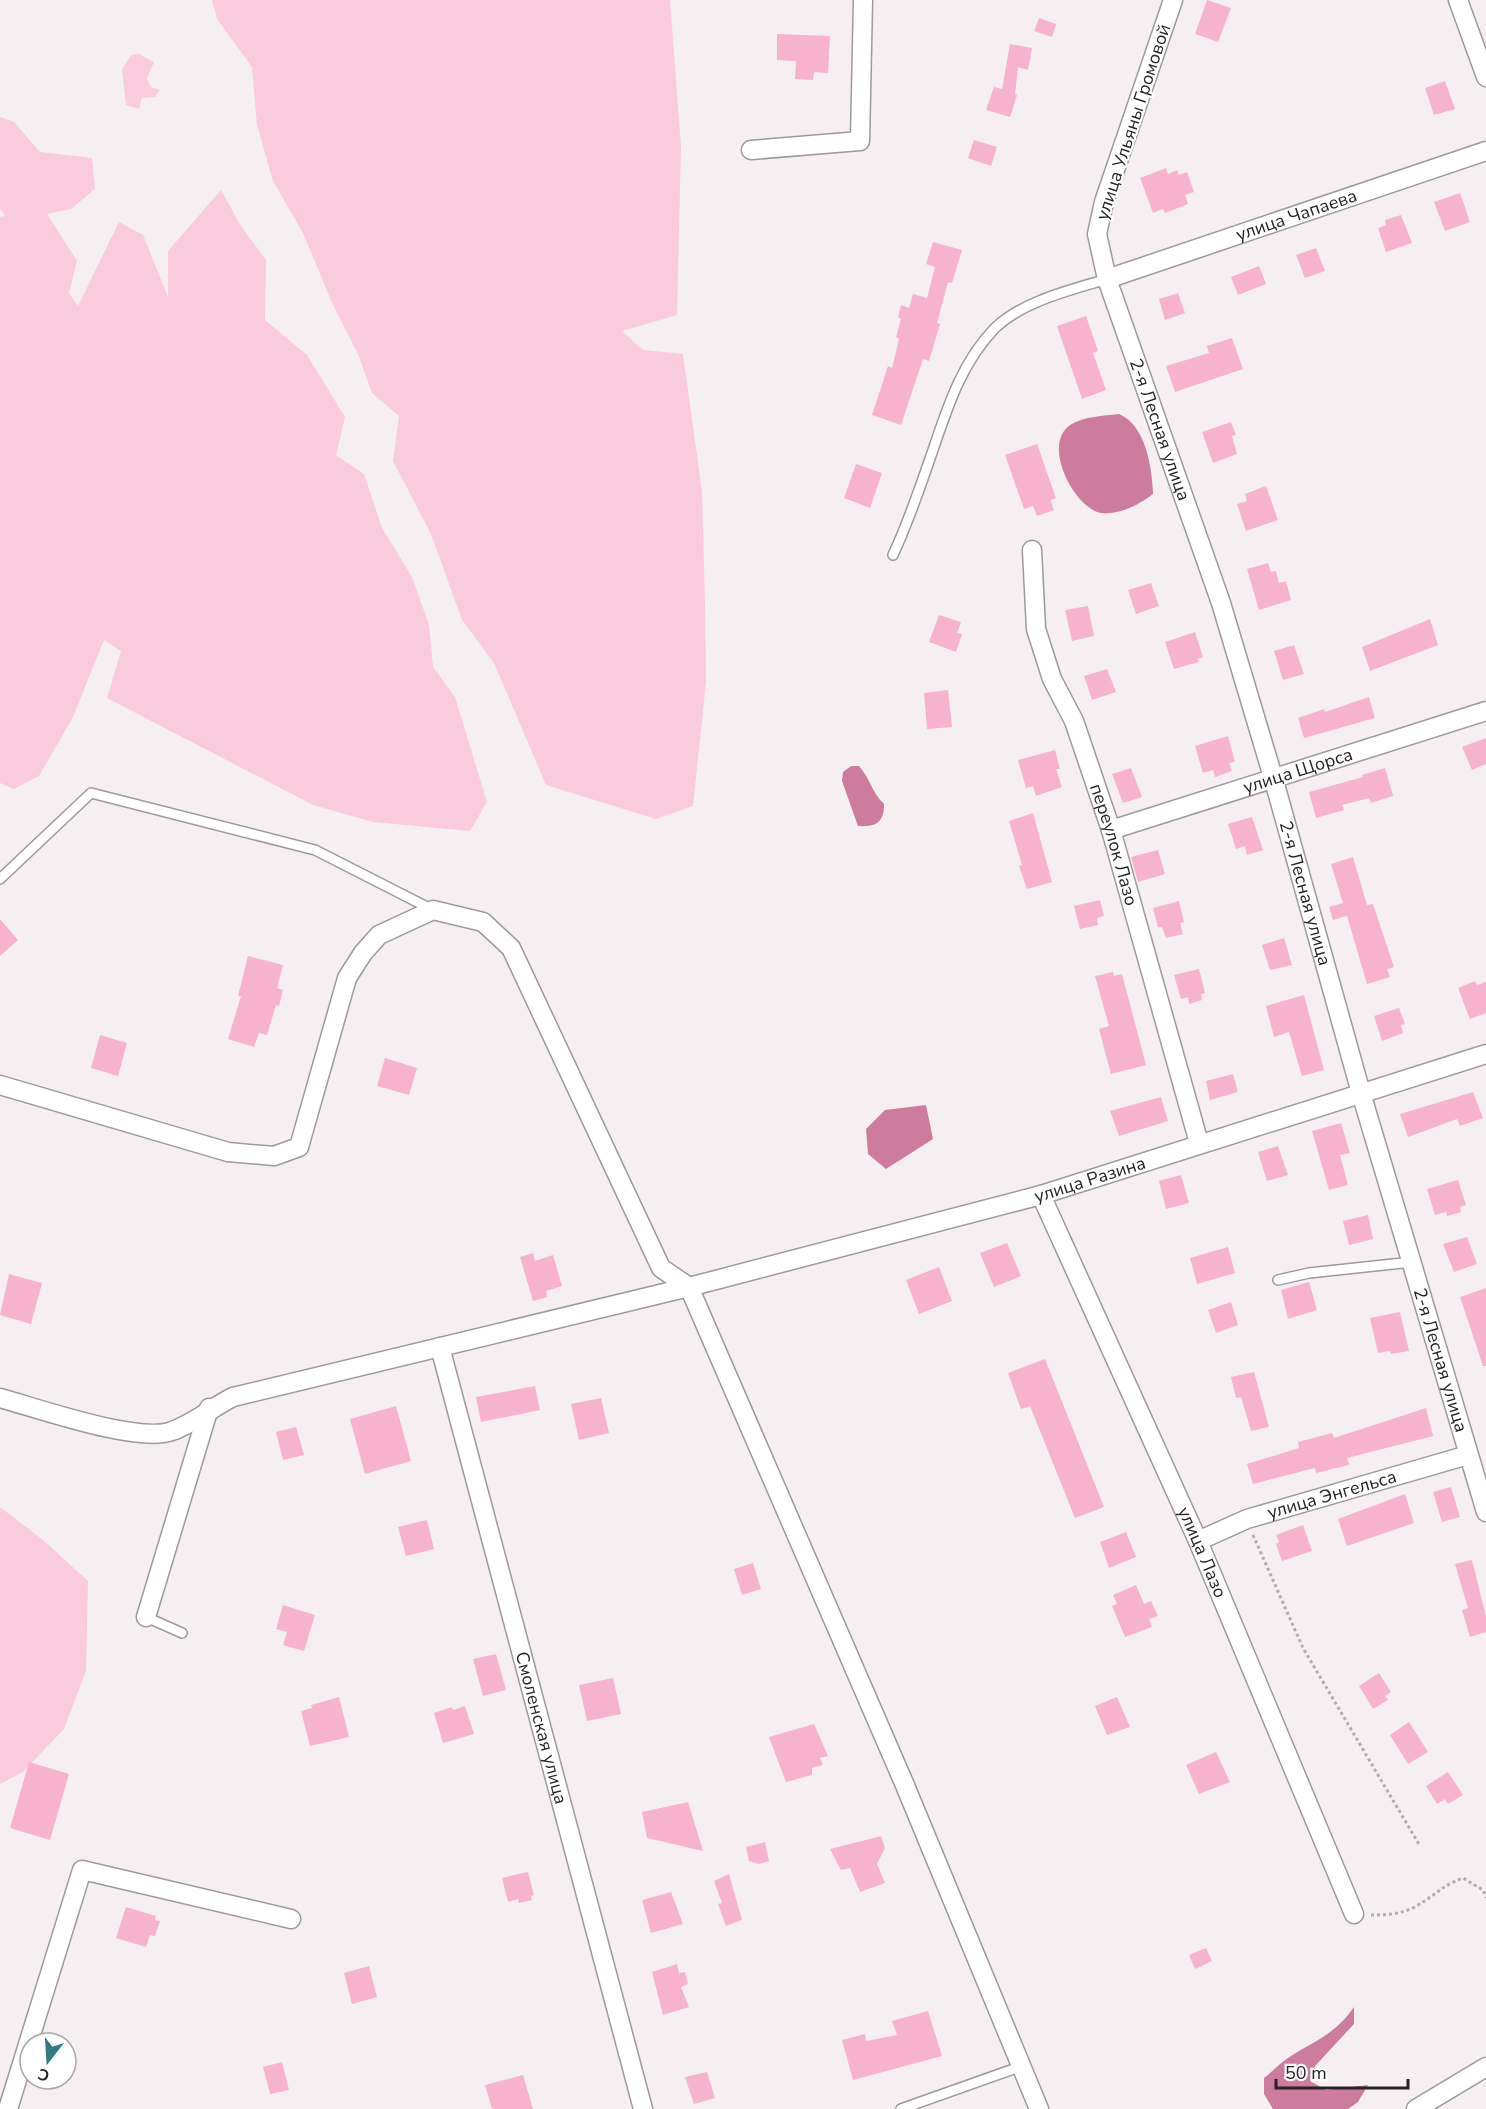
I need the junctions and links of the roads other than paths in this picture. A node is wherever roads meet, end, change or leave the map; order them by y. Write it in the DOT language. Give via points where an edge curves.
graph roads {
  1 [pos="863,0"];
  2 [pos="1173,0"];
  3 [pos="1458,0"];
  4 [pos="1486,77"];
  5 [pos="752,150"];
  6 [pos="1486,151"];
  7 [pos="1107,279"];
  8 [pos="1032,550"];
  9 [pos="893,555"];
  10 [pos="1486,711"];
  11 [pos="1273,777"];
  12 [pos="1111,830"];
  13 [pos="0,879"];
  14 [pos="433,910"];
  15 [pos="1486,1054"];
  16 [pos="0,1085"];
  17 [pos="1361,1093"];
  18 [pos="1199,1143"];
  19 [pos="1041,1195"];
  20 [pos="1412,1262"];
  21 [pos="1278,1280"];
  22 [pos="689,1287"];
  23 [pos="440,1347"];
  24 [pos="0,1398"];
  25 [pos="210,1408"];
  26 [pos="1468,1455"];
  27 [pos="1486,1512"];
  28 [pos="1198,1541"];
  29 [pos="146,1617"];
  30 [pos="182,1633"];
  31 [pos="1354,1914"];
  32 [pos="291,1919"];
  33 [pos="1022,2067"];
  34 [pos="1486,2067"];
  35 [pos="8,2109"];
  36 [pos="644,2109"];
  37 [pos="901,2109"];
  38 [pos="1039,2109"];
  39 [pos="1416,2109"];
  1 -- 5 [label="street" via="860,141"];
  2 -- 7 [label="street, улица Ульяны Громовой" via="1104,202 1097,234"];
  3 -- 4 [label="street"];
  6 -- 7 [label="street, улица Чапаева"];
  7 -- 9 [label="lane" via="1044,298 996,327 974,354 951,395"];
  7 -- 11 [label="street, 2-я Лесная улица" via="1221,603"];
  8 -- 12 [label="street, переулок Лазо" via="1036,629 1052,679 1074,721"];
  10 -- 11 [label="street, улица Щорса"];
  11 -- 12 [label="street, улица Щорса"];
  11 -- 17 [label="street, 2-я Лесная улица"];
  12 -- 18 [label="street, переулок Лазо"];
  13 -- 14 [label="lane" via="91,793 315,850"];
  14 -- 16 [label="street" via="379,935 347,978 299,1147 274,1156 228,1152"];
  14 -- 22 [label="street" via="483,921 511,948 661,1268"];
  15 -- 17 [label="street, улица Разина"];
  17 -- 18 [label="street, улица Разина"];
  17 -- 20 [label="street, 2-я Лесная улица"];
  18 -- 19 [label="street, улица Разина"];
  19 -- 22 [label="street, улица Разина"];
  19 -- 28 [label="street, улица Лазо"];
  20 -- 21 [label="lane"];
  20 -- 26 [label="street, 2-я Лесная улица"];
  22 -- 23 [label="street, улица Разина"];
  22 -- 33 [label="street"];
  23 -- 25 [label="street, улица Разина" via="233,1397"];
  23 -- 36 [label="street, Смоленская улица"];
  24 -- 25 [label="street, улица Разина" via="91,1424 149,1434 171,1432"];
  25 -- 29 [label="street"];
  26 -- 27 [label="street, 2-я Лесная улица"];
  26 -- 28 [label="street, улица Энгельса" via="1247,1519"];
  28 -- 31 [label="street, улица Лазо"];
  29 -- 30 [label="lane"];
  32 -- 35 [label="street" via="82,1870"];
  33 -- 37 [label="lane"];
  33 -- 38 [label="street"];
  34 -- 39 [label="street"];
}
